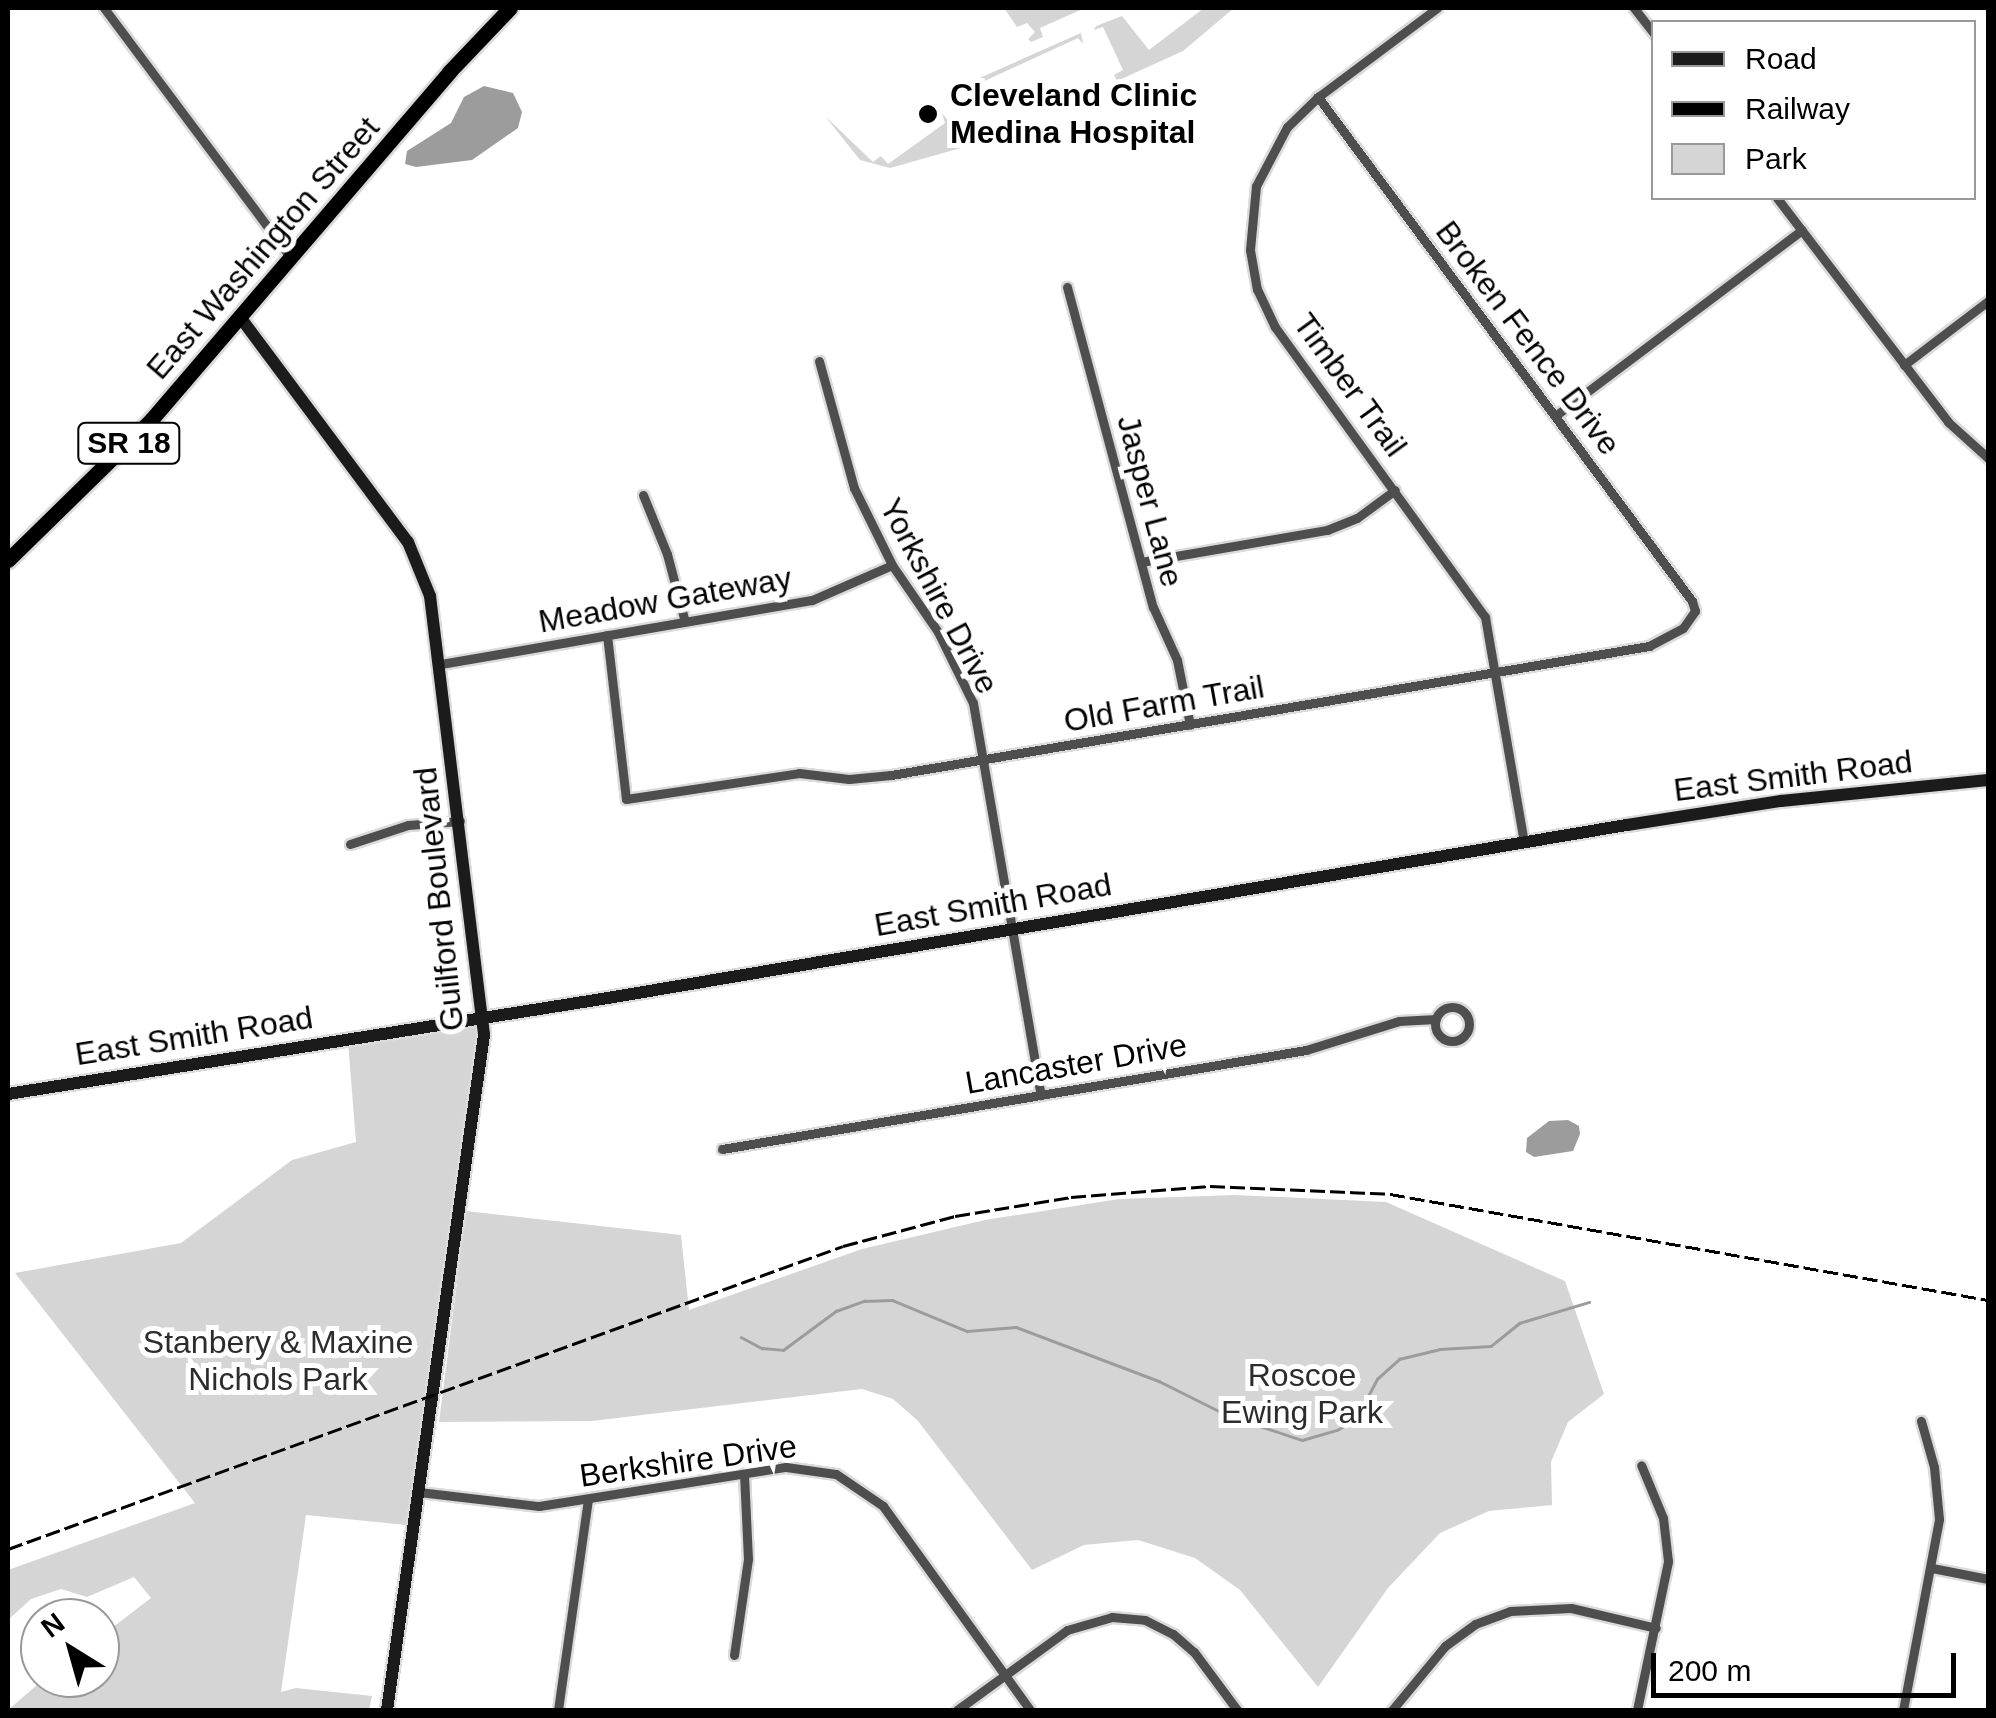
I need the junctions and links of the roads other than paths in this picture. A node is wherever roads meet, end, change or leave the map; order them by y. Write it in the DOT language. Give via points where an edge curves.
graph roads {
  1 [pos="104,8"];
  2 [pos="510,8"];
  3 [pos="1437,8"];
  4 [pos="1634,8"];
  5 [pos="1651,30"];
  6 [pos="1318,97"];
  7 [pos="1780,200"];
  8 [pos="1802,230"];
  9 [pos="291,258"];
  10 [pos="1067,287"];
  11 [pos="1988,302"];
  12 [pos="240,317"];
  13 [pos="820,361"];
  14 [pos="1904,364"];
  15 [pos="1554,416"];
  16 [pos="1988,458"];
  17 [pos="1396,490"];
  18 [pos="643,494"];
  19 [pos="8,560"];
  20 [pos="1141,562"];
  21 [pos="892,566"];
  22 [pos="1695,611"];
  23 [pos="684,622"];
  24 [pos="607,635"];
  25 [pos="442,664"];
  26 [pos="1497,672"];
  27 [pos="1190,725"];
  28 [pos="984,760"];
  29 [pos="1988,780"];
  30 [pos="460,820"];
  31 [pos="1524,842"];
  32 [pos="350,844"];
  33 [pos="1013,930"];
  34 [pos="482,1018"];
  35 [pos="1436,1019"];
  36 [pos="8,1094"];
  37 [pos="1041,1095"];
  38 [pos="722,1150"];
  39 [pos="1921,1421"];
  40 [pos="1641,1465"];
  41 [pos="744,1474"];
  42 [pos="418,1492"];
  43 [pos="588,1499"];
  44 [pos="1932,1568"];
  45 [pos="1988,1579"];
  46 [pos="1656,1628"];
  47 [pos="734,1656"];
  48 [pos="1005,1676"];
  49 [pos="387,1710"];
  50 [pos="558,1710"];
  51 [pos="957,1710"];
  52 [pos="1030,1710"];
  53 [pos="1236,1710"];
  54 [pos="1392,1710"];
  55 [pos="1636,1710"];
  56 [pos="1904,1710"];
  1 -- 9 [label="street"];
  2 -- 9 [label="highway, East Washington Street / SR 18"];
  3 -- 6 [label="street, Timber Trail"];
  4 -- 5 [label="street"];
  6 -- 15 [label="street, Broken Fence Drive"];
  6 -- 17 [label="street, Timber Trail" via="1287,127 1265,164 1252,207 1252,268 1275,328"];
  7 -- 8 [label="street"];
  8 -- 14 [label="street"];
  8 -- 15 [label="street"];
  9 -- 12 [label="highway, East Washington Street / SR 18"];
  10 -- 20 [label="street, Jasper Lane"];
  11 -- 14 [label="street"];
  12 -- 19 [label="highway, East Washington Street / SR 18" via="110,463"];
  12 -- 25 [label="street, Guilford Boulevard" via="408,542 430,596"];
  13 -- 21 [label="street, Yorkshire Drive" via="854,488"];
  14 -- 16 [label="street" via="1948,422"];
  15 -- 22 [label="street, Broken Fence Drive"];
  17 -- 20 [label="street" via="1358,518 1327,530"];
  17 -- 26 [label="street, Timber Trail" via="1478,602"];
  18 -- 23 [label="street"];
  20 -- 27 [label="street, Jasper Lane" via="1177,660"];
  21 -- 23 [label="street, Meadow Gateway" via="812,600"];
  21 -- 28 [label="street, Yorkshire Drive" via="938,632 972,703"];
  22 -- 26 [label="street, Old Farm Trail" via="1674,635 1649,646"];
  23 -- 24 [label="street, Meadow Gateway"];
  24 -- 25 [label="street, Meadow Gateway"];
  24 -- 28 [label="street, Old Farm Trail" via="626,799 798,773 849,779"];
  25 -- 30 [label="street, Guilford Boulevard"];
  26 -- 27 [label="street, Old Farm Trail"];
  26 -- 31 [label="street, Timber Trail"];
  27 -- 28 [label="street, Old Farm Trail"];
  28 -- 33 [label="street, Yorkshire Drive"];
  29 -- 31 [label="street, East Smith Road" via="1781,801"];
  30 -- 32 [label="street" via="408,826"];
  30 -- 34 [label="street, Guilford Boulevard"];
  31 -- 33 [label="street, East Smith Road"];
  33 -- 34 [label="street, East Smith Road"];
  33 -- 37 [label="street, Yorkshire Drive"];
  34 -- 36 [label="street, East Smith Road"];
  34 -- 42 [label="street, Guilford Boulevard"];
  35 -- 37 [label="street, Lancaster Drive" via="1399,1021 1306,1050"];
  37 -- 38 [label="street, Lancaster Drive"];
  39 -- 44 [label="street" via="1938,1493"];
  40 -- 46 [label="street" via="1667,1540"];
  41 -- 43 [label="street, Berkshire Drive"];
  41 -- 47 [label="street" via="748,1560"];
  41 -- 48 [label="street, Berkshire Drive" via="819,1469 870,1494"];
  42 -- 43 [label="street, Berkshire Drive" via="517,1506"];
  42 -- 49 [label="street, Guilford Boulevard"];
  43 -- 50 [label="street"];
  44 -- 45 [label="street"];
  44 -- 56 [label="street"];
  46 -- 54 [label="street" via="1550,1606 1492,1616 1445,1646"];
  46 -- 55 [label="street"];
  48 -- 51 [label="street"];
  48 -- 52 [label="street, Berkshire Drive"];
  48 -- 53 [label="street" via="1067,1630 1096,1618 1128,1617 1160,1626 1186,1644"];
}
